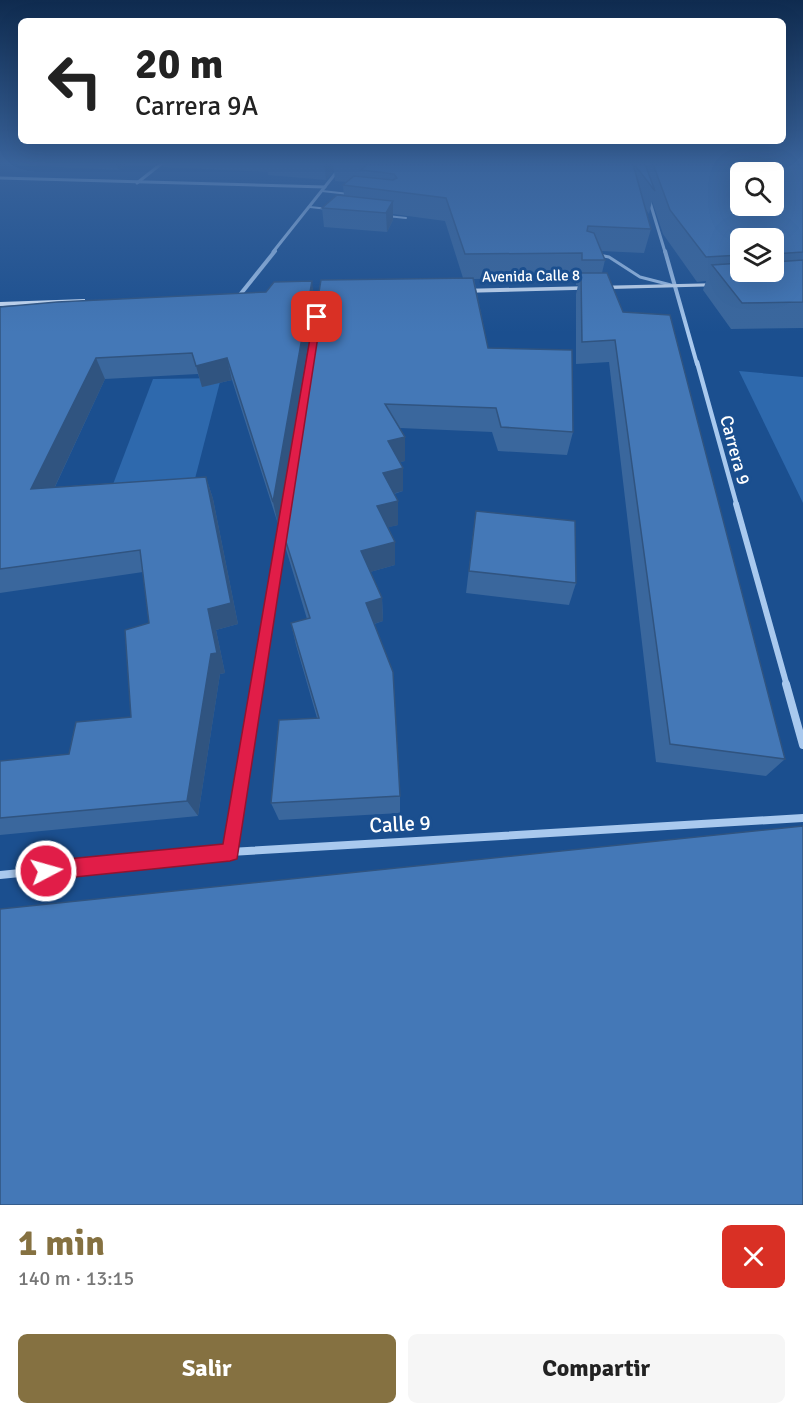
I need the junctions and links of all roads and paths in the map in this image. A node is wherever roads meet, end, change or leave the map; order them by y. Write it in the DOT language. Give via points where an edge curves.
graph roads {
  1 [pos="299,220"];
  2 [pos="655,220"];
  3 [pos="593,254"];
  4 [pos="731,284"];
  5 [pos="676,287"];
  6 [pos="448,291"];
  7 [pos="228,296"];
  8 [pos="239,296"];
  9 [pos="249,296"];
  10 [pos="88,301"];
  11 [pos="3,306"];
  12 [pos="285,515"];
  13 [pos="803,745"];
  14 [pos="803,818"];
  15 [pos="230,852"];
  16 [pos="0,875"];
  1 -- 8 [label="street"];
  2 -- 5 [label="street, Carrera 9"];
  3 -- 5 [label="lane" via="609,257 640,277"];
  4 -- 5 [label="main road, Avenida Calle 8"];
  5 -- 6 [label="main road, Avenida Calle 8"];
  5 -- 13 [label="street, Carrera 9"];
  7 -- 8 [label="main road"];
  8 -- 9 [label="main road"];
  10 -- 11 [label="main road"];
  12 -- 15 [label="street"];
  14 -- 15 [label="street, Calle 9"];
  15 -- 16 [label="street, Calle 9"];
}
